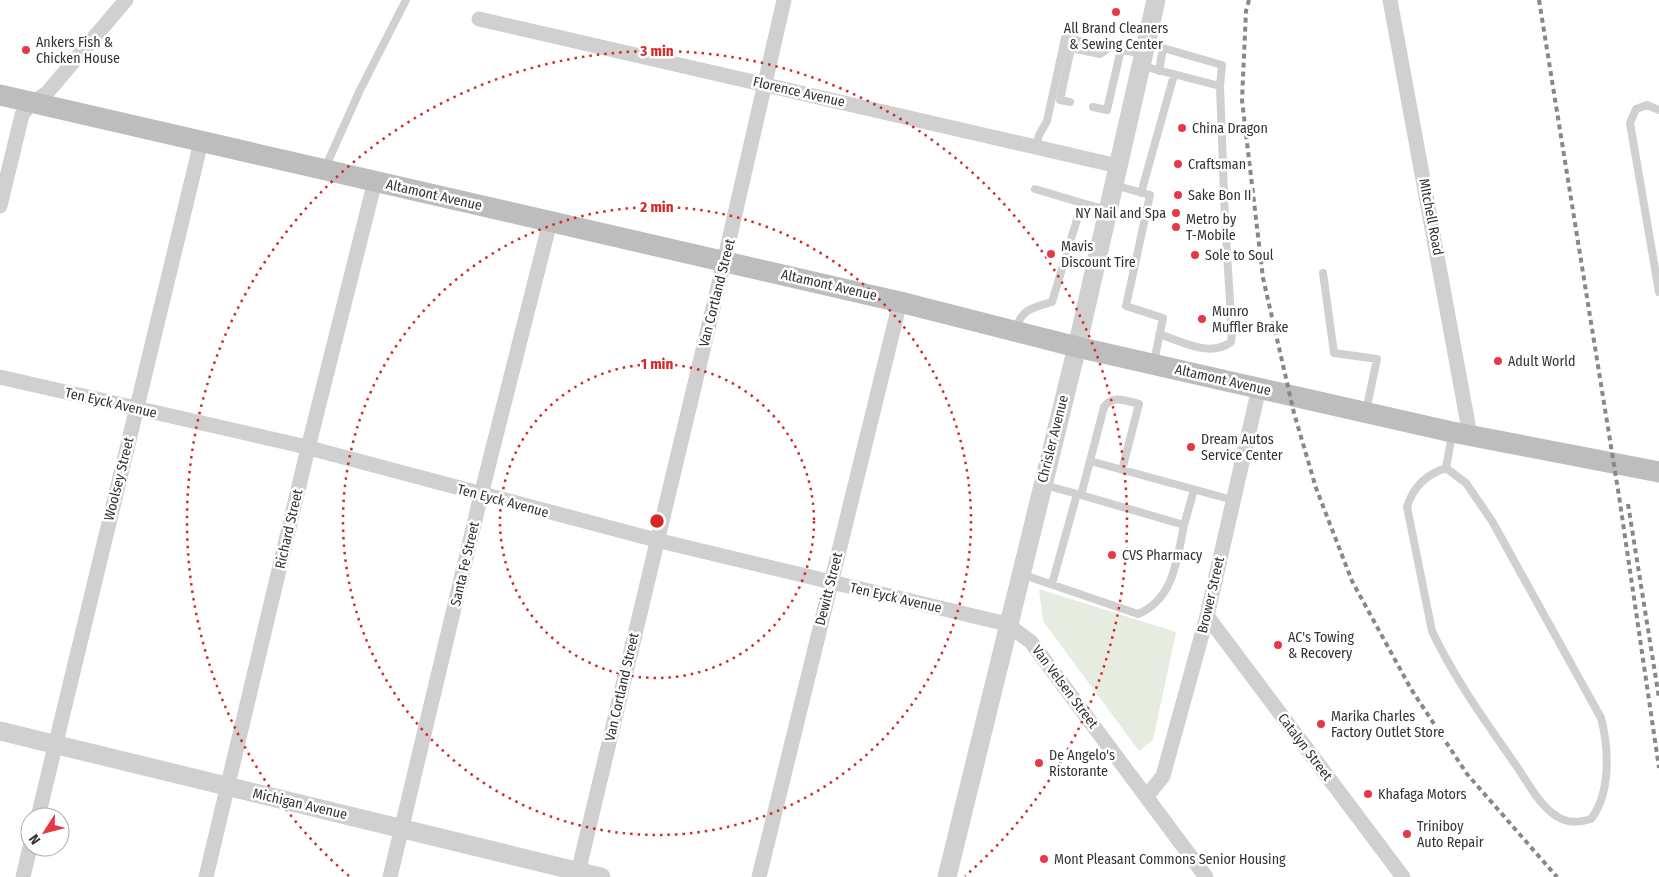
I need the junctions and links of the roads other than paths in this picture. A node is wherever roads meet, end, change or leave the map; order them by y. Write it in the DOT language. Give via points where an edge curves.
graph roads {
  1 [pos="126,0"];
  2 [pos="406,0"];
  3 [pos="784,0"];
  4 [pos="1156,0"];
  5 [pos="1390,0"];
  6 [pos="480,19"];
  7 [pos="1110,47"];
  8 [pos="1121,49"];
  9 [pos="1148,64"];
  10 [pos="1174,75"];
  11 [pos="766,84"];
  12 [pos="1220,86"];
  13 [pos="0,95"];
  14 [pos="1070,102"];
  15 [pos="31,103"];
  16 [pos="1093,107"];
  17 [pos="1658,110"];
  18 [pos="1659,120"];
  19 [pos="201,142"];
  20 [pos="1036,147"];
  21 [pos="1118,166"];
  22 [pos="325,170"];
  23 [pos="375,181"];
  24 [pos="1114,185"];
  25 [pos="1036,189"];
  26 [pos="1141,193"];
  27 [pos="1082,203"];
  28 [pos="0,206"];
  29 [pos="1108,210"];
  30 [pos="550,222"];
  31 [pos="724,262"];
  32 [pos="1323,273"];
  33 [pos="1659,292"];
  34 [pos="900,302"];
  35 [pos="1016,331"];
  36 [pos="1158,334"];
  37 [pos="1076,347"];
  38 [pos="1154,363"];
  39 [pos="0,377"];
  40 [pos="1258,388"];
  41 [pos="136,409"];
  42 [pos="1366,412"];
  43 [pos="1461,434"];
  44 [pos="308,448"];
  45 [pos="1090,461"];
  46 [pos="1446,468"];
  47 [pos="1122,470"];
  48 [pos="1659,472"];
  49 [pos="1042,484"];
  50 [pos="1194,490"];
  51 [pos="481,495"];
  52 [pos="1079,495"];
  53 [pos="1233,500"];
  54 [pos="1184,525"];
  55 [pos="656,540"];
  56 [pos="1020,573"];
  57 [pos="831,582"];
  58 [pos="1052,584"];
  59 [pos="1207,616"];
  60 [pos="1007,624"];
  61 [pos="0,730"];
  62 [pos="0,743"];
  63 [pos="54,750"];
  64 [pos="227,792"];
  65 [pos="1147,796"];
  66 [pos="40,807"];
  67 [pos="401,833"];
  68 [pos="28,857"];
  69 [pos="577,874"];
  70 [pos="23,877"];
  71 [pos="206,877"];
  72 [pos="390,877"];
  73 [pos="556,877"];
  74 [pos="601,877"];
  75 [pos="760,877"];
  76 [pos="947,877"];
  77 [pos="1206,877"];
  78 [pos="1403,877"];
  1 -- 15 [label="street" via="46,94"];
  2 -- 22 [label="lane" via="360,90"];
  3 -- 11 [label="street, Van Cortland Street"];
  4 -- 9 [label="street, Chrisler Avenue"];
  5 -- 43 [label="street, MItchell Road"];
  6 -- 11 [label="street, Florence Avenue"];
  7 -- 8 [label="lane"];
  7 -- 14 [label="lane" via="1100,54 1071,48 1060,100"];
  7 -- 20 [label="lane" via="1065,38 1047,121 1038,135"];
  8 -- 9 [label="lane"];
  8 -- 16 [label="lane" via="1107,110"];
  9 -- 10 [label="lane"];
  9 -- 12 [label="lane" via="1163,48 1222,66"];
  9 -- 21 [label="street, Chrisler Avenue"];
  10 -- 12 [label="lane"];
  10 -- 26 [label="lane"];
  11 -- 20 [label="street, Florence Avenue"];
  11 -- 31 [label="street, Van Cortland Street"];
  12 -- 36 [label="lane" via="1231,342 1223,348 1211,350"];
  13 -- 15 [label="main road, Altamont Avenue"];
  15 -- 19 [label="main road, Altamont Avenue"];
  15 -- 28 [label="street" via="22,115"];
  17 -- 18 [label="lane"];
  17 -- 33 [label="lane" via="1647,105 1636,109 1630,123"];
  19 -- 22 [label="main road, Altamont Avenue"];
  19 -- 41 [label="street, Woolsey Street"];
  20 -- 21 [label="street, Florence Avenue"];
  21 -- 24 [label="street, Chrisler Avenue"];
  22 -- 23 [label="main road, Altamont Avenue"];
  23 -- 30 [label="main road, Altamont Avenue"];
  23 -- 44 [label="street, Richard Street"];
  24 -- 26 [label="lane"];
  24 -- 29 [label="street, Chrisler Avenue"];
  25 -- 27 [label="lane"];
  26 -- 36 [label="lane" via="1150,195 1126,306 1163,318"];
  27 -- 29 [label="lane"];
  27 -- 35 [label="lane" via="1052,302 1028,308 1019,319"];
  29 -- 37 [label="street, Chrisler Avenue"];
  30 -- 31 [label="main road, Altamont Avenue"];
  30 -- 51 [label="street, Santa Fe Street"];
  31 -- 34 [label="main road, Altamont Avenue"];
  31 -- 55 [label="street, Van Cortland Street"];
  32 -- 42 [label="lane" via="1334,353 1377,359"];
  34 -- 35 [label="main road, Altamont Avenue"];
  34 -- 57 [label="street, Dewitt Street"];
  35 -- 37 [label="main road, Altamont Avenue"];
  36 -- 38 [label="lane"];
  37 -- 38 [label="main road, Altamont Avenue"];
  37 -- 49 [label="street, Chrisler Avenue"];
  38 -- 40 [label="main road, Altamont Avenue"];
  39 -- 41 [label="street, Ten Eyck Avenue"];
  40 -- 42 [label="main road, Altamont Avenue"];
  40 -- 53 [label="street, Brower Street"];
  41 -- 44 [label="street, Ten Eyck Avenue"];
  41 -- 63 [label="street, Woolsey Street"];
  42 -- 43 [label="main road, Altamont Avenue"];
  43 -- 46 [label="lane"];
  43 -- 48 [label="main road, Altamont Avenue"];
  44 -- 51 [label="street, Ten Eyck Avenue"];
  44 -- 64 [label="street, Richard Street"];
  45 -- 47 [label="lane"];
  45 -- 47 [label="lane" via="1108,401 1117,398 1140,404"];
  45 -- 52 [label="lane"];
  46 -- 46 [label="lane" via="1435,472 1415,489 1407,507 1432,631 1490,728 1544,806 1560,818 1576,823 1592,819 1600,808 1605,786 1606,737 1601,718 1492,521 1466,483"];
  47 -- 50 [label="lane"];
  49 -- 52 [label="lane"];
  49 -- 56 [label="street, Chrisler Avenue"];
  50 -- 53 [label="lane"];
  50 -- 54 [label="lane"];
  51 -- 55 [label="street, Ten Eyck Avenue"];
  51 -- 67 [label="street, Santa Fe Street"];
  52 -- 54 [label="lane"];
  52 -- 58 [label="lane"];
  53 -- 59 [label="street, Brower Street"];
  54 -- 58 [label="lane" via="1170,587 1150,609 1138,614"];
  55 -- 57 [label="street, Ten Eyck Avenue"];
  55 -- 69 [label="street, Van Cortland Street"];
  56 -- 58 [label="lane"];
  56 -- 60 [label="street, Chrisler Avenue"];
  57 -- 60 [label="street, Ten Eyck Avenue"];
  57 -- 75 [label="street, Dewitt Street"];
  59 -- 65 [label="street, Brower Street" via="1163,776"];
  59 -- 78 [label="street, Catalyn Street"];
  60 -- 65 [label="street, Van Velsen Street" via="1031,642"];
  60 -- 76 [label="street, Chrisler Avenue"];
  61 -- 63 [label="street, Michigan Avenue"];
  62 -- 63 [label="street, Michigan Avenue"];
  63 -- 64 [label="street, Michigan Avenue"];
  63 -- 66 [label="street, Woolsey Street"];
  64 -- 67 [label="street, Michigan Avenue"];
  64 -- 71 [label="street, Richard Street"];
  65 -- 77 [label="street, Van Velsen Street"];
  67 -- 69 [label="street, Michigan Avenue"];
  67 -- 72 [label="street, Santa Fe Street"];
  67 -- 73 [label="street, Michigan Avenue"];
  68 -- 70 [label="street"];
  69 -- 74 [label="street, Michigan Avenue"];
}
